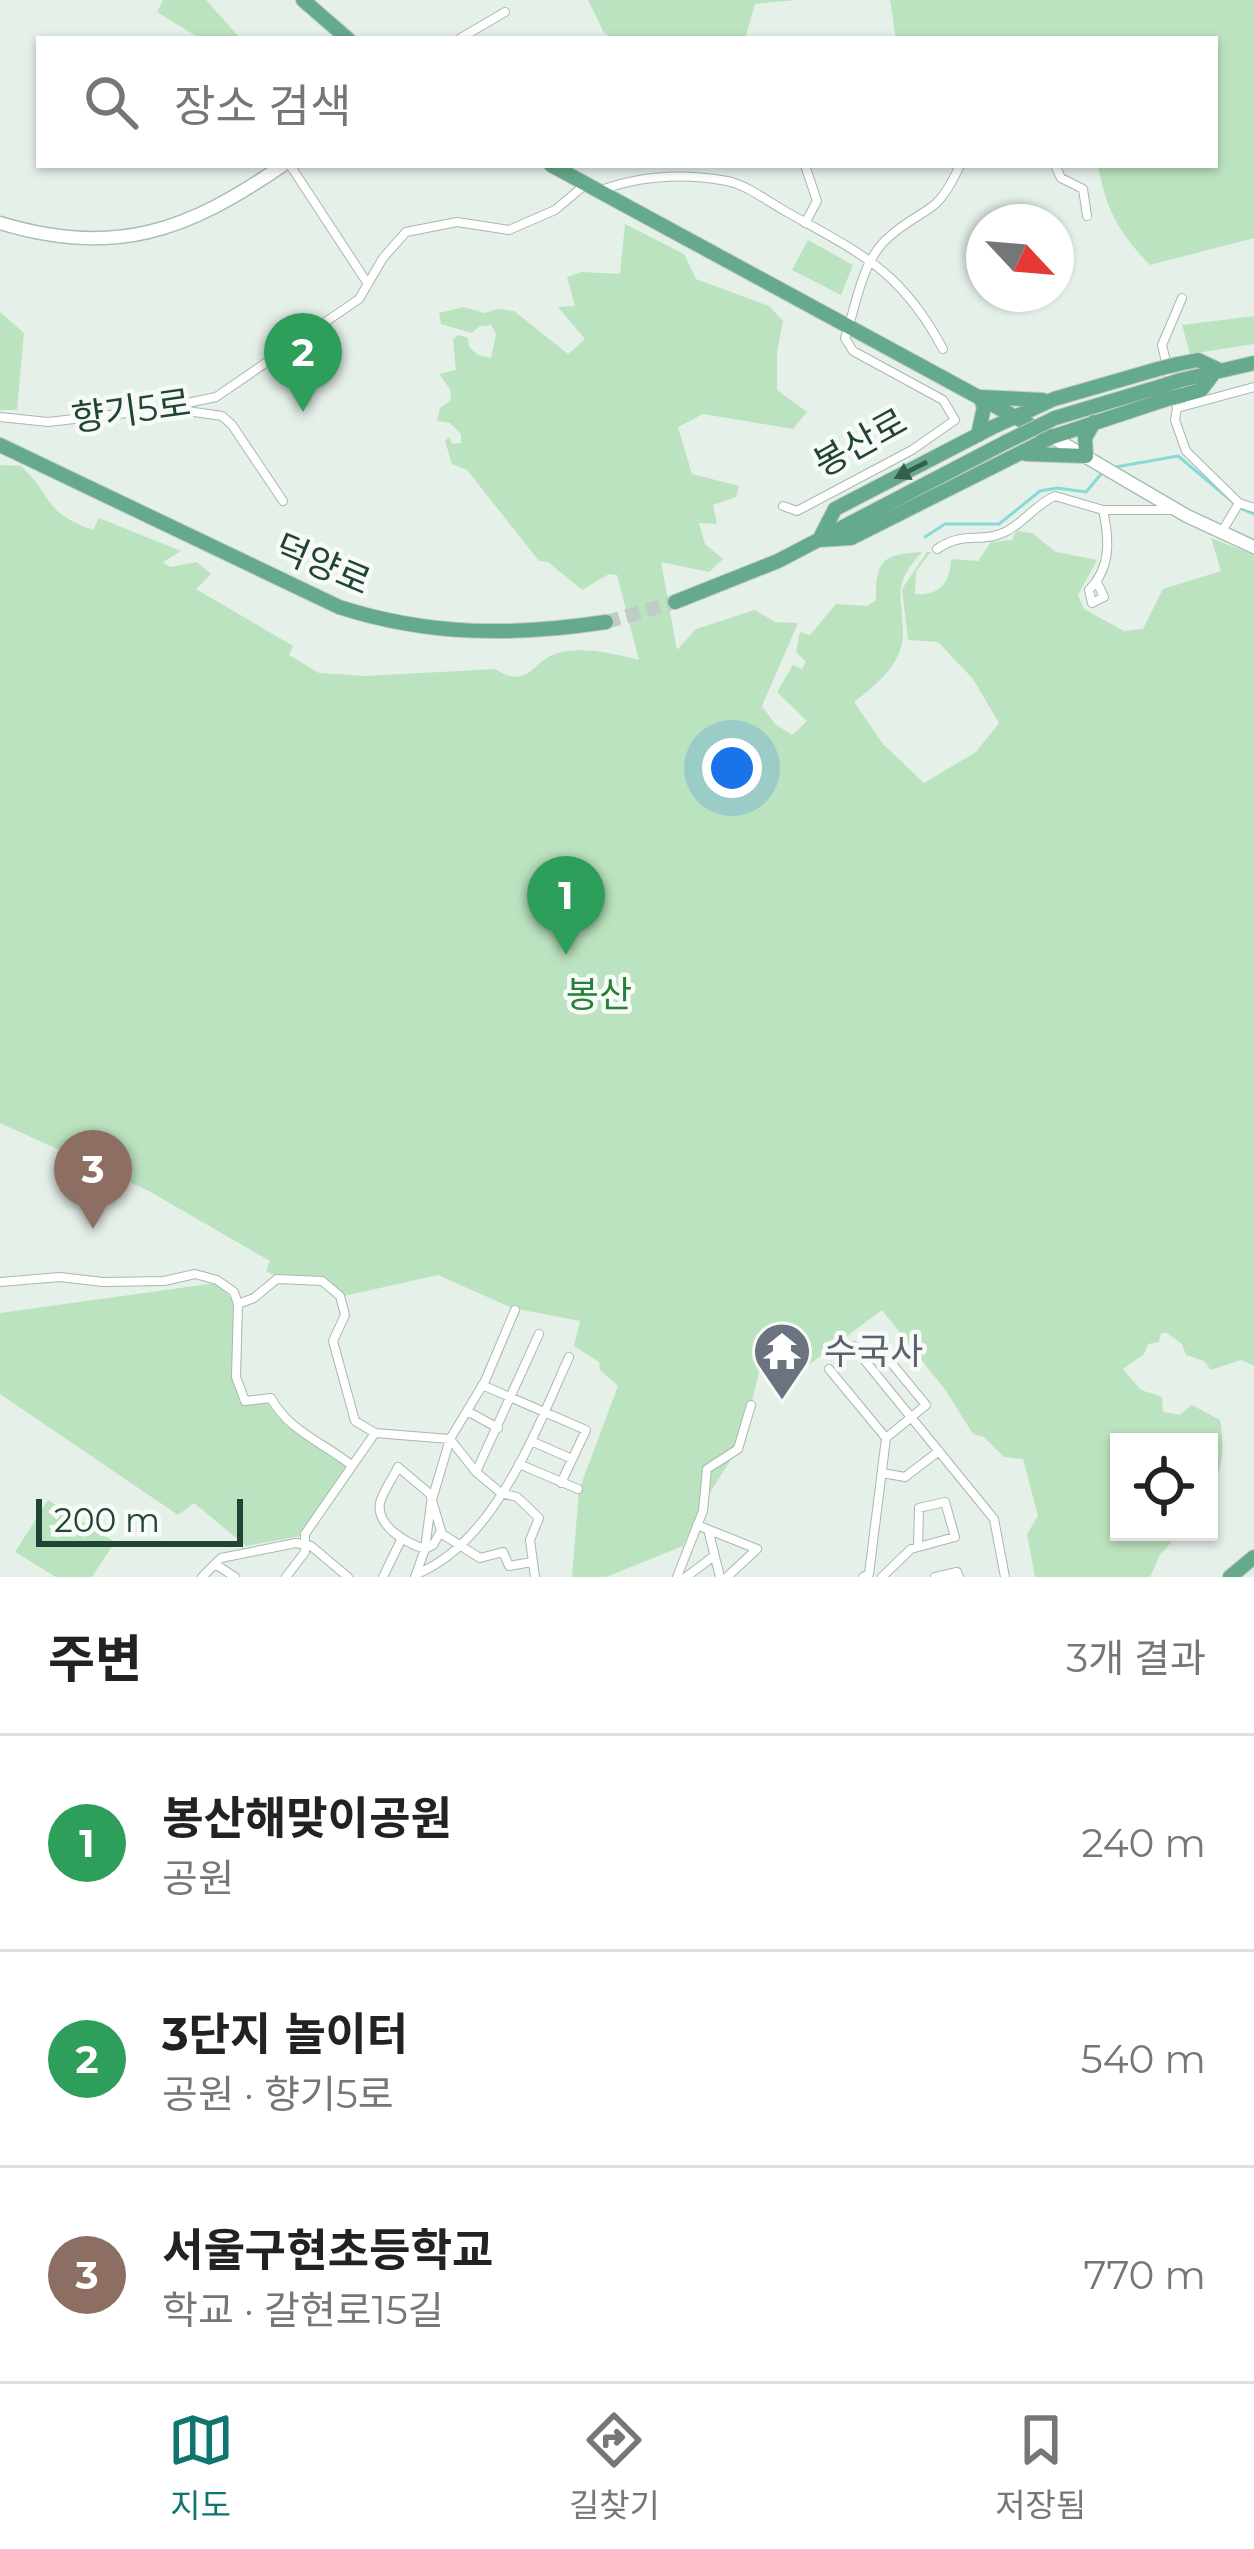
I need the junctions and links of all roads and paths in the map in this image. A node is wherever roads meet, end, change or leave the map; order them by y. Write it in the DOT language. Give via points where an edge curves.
graph roads {
  1 [pos="309,2"];
  2 [pos="505,12"];
  3 [pos="345,36"];
  4 [pos="464,36"];
  5 [pos="281,168"];
  6 [pos="288,168"];
  7 [pos="556,168"];
  8 [pos="807,168"];
  9 [pos="959,168"];
  10 [pos="1056,168"];
  11 [pos="592,188"];
  12 [pos="1087,216"];
  13 [pos="0,223"];
  14 [pos="806,223"];
  15 [pos="869,261"];
  16 [pos="369,285"];
  17 [pos="1182,298"];
  18 [pos="850,326"];
  19 [pos="943,349"];
  20 [pos="1254,363"];
  21 [pos="1254,387"];
  22 [pos="1174,388"];
  23 [pos="980,397"];
  24 [pos="1054,400"];
  25 [pos="186,407"];
  26 [pos="0,417"];
  27 [pos="1015,417"];
  28 [pos="1094,422"];
  29 [pos="977,436"];
  30 [pos="1052,437"];
  31 [pos="0,445"];
  32 [pos="1008,450"];
  33 [pos="0,455"];
  34 [pos="1092,460"];
  35 [pos="36,464"];
  36 [pos="283,501"];
  37 [pos="1238,503"];
  38 [pos="783,506"];
  39 [pos="1254,508"];
  40 [pos="1175,509"];
  41 [pos="1103,510"];
  42 [pos="1224,528"];
  43 [pos="819,540"];
  44 [pos="1254,547"];
  45 [pos="937,548"];
  46 [pos="1097,582"];
  47 [pos="675,602"];
  48 [pos="606,622"];
  49 [pos="0,1282"];
  50 [pos="238,1304"];
  51 [pos="515,1310"];
  52 [pos="538,1334"];
  53 [pos="870,1337"];
  54 [pos="853,1346"];
  55 [pos="569,1357"];
  56 [pos="829,1369"];
  57 [pos="482,1385"];
  58 [pos="510,1400"];
  59 [pos="751,1405"];
  60 [pos="466,1411"];
  61 [pos="544,1413"];
  62 [pos="911,1418"];
  63 [pos="498,1428"];
  64 [pos="375,1433"];
  65 [pos="886,1438"];
  66 [pos="450,1439"];
  67 [pos="531,1441"];
  68 [pos="939,1451"];
  69 [pos="572,1459"];
  70 [pos="350,1464"];
  71 [pos="519,1465"];
  72 [pos="476,1472"];
  73 [pos="882,1473"];
  74 [pos="561,1483"];
  75 [pos="578,1489"];
  76 [pos="502,1493"];
  77 [pos="431,1501"];
  78 [pos="698,1525"];
  79 [pos="441,1531"];
  80 [pos="709,1531"];
  81 [pos="401,1538"];
  82 [pos="460,1544"];
  83 [pos="305,1545"];
  84 [pos="918,1546"];
  85 [pos="424,1549"];
  86 [pos="714,1556"];
  87 [pos="1254,1557"];
  88 [pos="532,1562"];
  89 [pos="215,1564"];
  90 [pos="290,1575"];
  91 [pos="416,1575"];
  92 [pos="202,1577"];
  93 [pos="235,1577"];
  94 [pos="349,1577"];
  95 [pos="383,1577"];
  96 [pos="535,1577"];
  97 [pos="682,1577"];
  98 [pos="724,1577"];
  99 [pos="863,1577"];
  100 [pos="881,1577"];
  101 [pos="935,1577"];
  102 [pos="959,1577"];
  103 [pos="1005,1577"];
  104 [pos="1230,1577"];
  1 -- 3 [label="main road"];
  2 -- 4 [label="street"];
  5 -- 13 [label="main road" via="212,210 124,239"];
  6 -- 16 [label="street"];
  7 -- 11 [label="main road, 봉산로"];
  8 -- 14 [label="street" via="817,201"];
  9 -- 15 [label="street" via="933,210 889,236"];
  10 -- 12 [label="street" via="1083,189"];
  11 -- 14 [label="street" via="677,175 733,182"];
  11 -- 16 [label="street, 향기5로" via="508,230 457,222 406,232"];
  11 -- 18 [label="main road, 봉산로"];
  14 -- 15 [label="street"];
  15 -- 18 [label="street"];
  15 -- 19 [label="street" via="899,283"];
  16 -- 25 [label="street, 향기5로" via="347,309 216,397"];
  17 -- 22 [label="street" via="1162,345"];
  18 -- 23 [label="main road, 봉산로"];
  18 -- 38 [label="street, 봉산로" via="845,338 853,351 943,400 955,420 797,512"];
  20 -- 22 [label="main road"];
  21 -- 22 [label="street"];
  22 -- 24 [label="main road, bridge" via="1158,369"];
  22 -- 28 [label="main road"];
  22 -- 32 [label="main road, bridge" via="1055,418"];
  22 -- 37 [label="street" via="1186,452"];
  23 -- 24 [label="main road"];
  23 -- 27 [label="main road, 봉산로"];
  23 -- 29 [label="main road"];
  24 -- 27 [label="main road"];
  25 -- 26 [label="street, 향기5로" via="48,422"];
  25 -- 36 [label="street" via="232,425"];
  27 -- 29 [label="main road"];
  27 -- 30 [label="main road, 봉산로"];
  28 -- 30 [label="main road"];
  28 -- 34 [label="main road" via="1085,439"];
  29 -- 43 [label="main road, one-way" via="835,509"];
  30 -- 32 [label="main road"];
  30 -- 34 [label="main road, 봉산로"];
  31 -- 35 [label="main road, 덕양로"];
  32 -- 34 [label="main road"];
  32 -- 43 [label="main road"];
  33 -- 35 [label="main road, 덕양로"];
  34 -- 40 [label="main road, 봉산로"];
  35 -- 48 [label="main road, 덕양로" via="386,622 497,634"];
  37 -- 39 [label="street"];
  37 -- 42 [label="street"];
  40 -- 41 [label="street"];
  40 -- 42 [label="main road"];
  41 -- 45 [label="street" via="1055,496 1007,531 956,536"];
  41 -- 46 [label="street" via="1111,544"];
  42 -- 44 [label="main road"];
  43 -- 47 [label="main road"];
  49 -- 50 [label="street" via="194,1274 217,1280"];
  50 -- 64 [label="street" via="277,1279 322,1281 340,1296 345,1316 333,1341 355,1421"];
  50 -- 70 [label="street" via="236,1377 245,1401 271,1398 283,1421"];
  51 -- 57 [label="street"];
  52 -- 58 [label="street"];
  53 -- 62 [label="street" via="926,1405"];
  54 -- 62 [label="street"];
  55 -- 61 [label="street"];
  56 -- 65 [label="street"];
  57 -- 58 [label="street"];
  57 -- 60 [label="street"];
  58 -- 61 [label="street"];
  58 -- 63 [label="street"];
  59 -- 78 [label="street" via="738,1449 707,1469"];
  60 -- 63 [label="street"];
  60 -- 66 [label="street"];
  61 -- 67 [label="street"];
  61 -- 69 [label="street" via="586,1430"];
  62 -- 65 [label="street"];
  62 -- 68 [label="street"];
  63 -- 72 [label="street"];
  64 -- 66 [label="street"];
  64 -- 70 [label="street"];
  65 -- 73 [label="street"];
  66 -- 72 [label="street"];
  66 -- 77 [label="street"];
  67 -- 69 [label="street"];
  67 -- 71 [label="street"];
  68 -- 73 [label="street" via="905,1477"];
  68 -- 103 [label="street" via="994,1519"];
  69 -- 74 [label="street"];
  70 -- 83 [label="street"];
  71 -- 74 [label="street"];
  71 -- 76 [label="street"];
  72 -- 76 [label="street"];
  73 -- 99 [label="street"];
  74 -- 75 [label="street"];
  76 -- 82 [label="street"];
  76 -- 88 [label="street" via="539,1518"];
  77 -- 79 [label="street"];
  77 -- 81 [label="street" via="398,1467 379,1510"];
  77 -- 85 [label="street"];
  78 -- 80 [label="street"];
  78 -- 97 [label="street"];
  79 -- 82 [label="street"];
  79 -- 85 [label="street"];
  80 -- 86 [label="street"];
  80 -- 98 [label="street" via="757,1550"];
  81 -- 85 [label="street"];
  81 -- 95 [label="street"];
  82 -- 88 [label="street" via="480,1558 503,1552 509,1566"];
  82 -- 91 [label="street"];
  83 -- 89 [label="street"];
  83 -- 90 [label="street"];
  83 -- 94 [label="street"];
  84 -- 84 [label="street" via="955,1537 946,1502 920,1508"];
  84 -- 100 [label="street"];
  85 -- 91 [label="street"];
  86 -- 97 [label="street"];
  86 -- 98 [label="street"];
  87 -- 104 [label="main road"];
  88 -- 96 [label="street"];
  89 -- 92 [label="street"];
  89 -- 93 [label="street"];
  101 -- 102 [label="street"];
}
